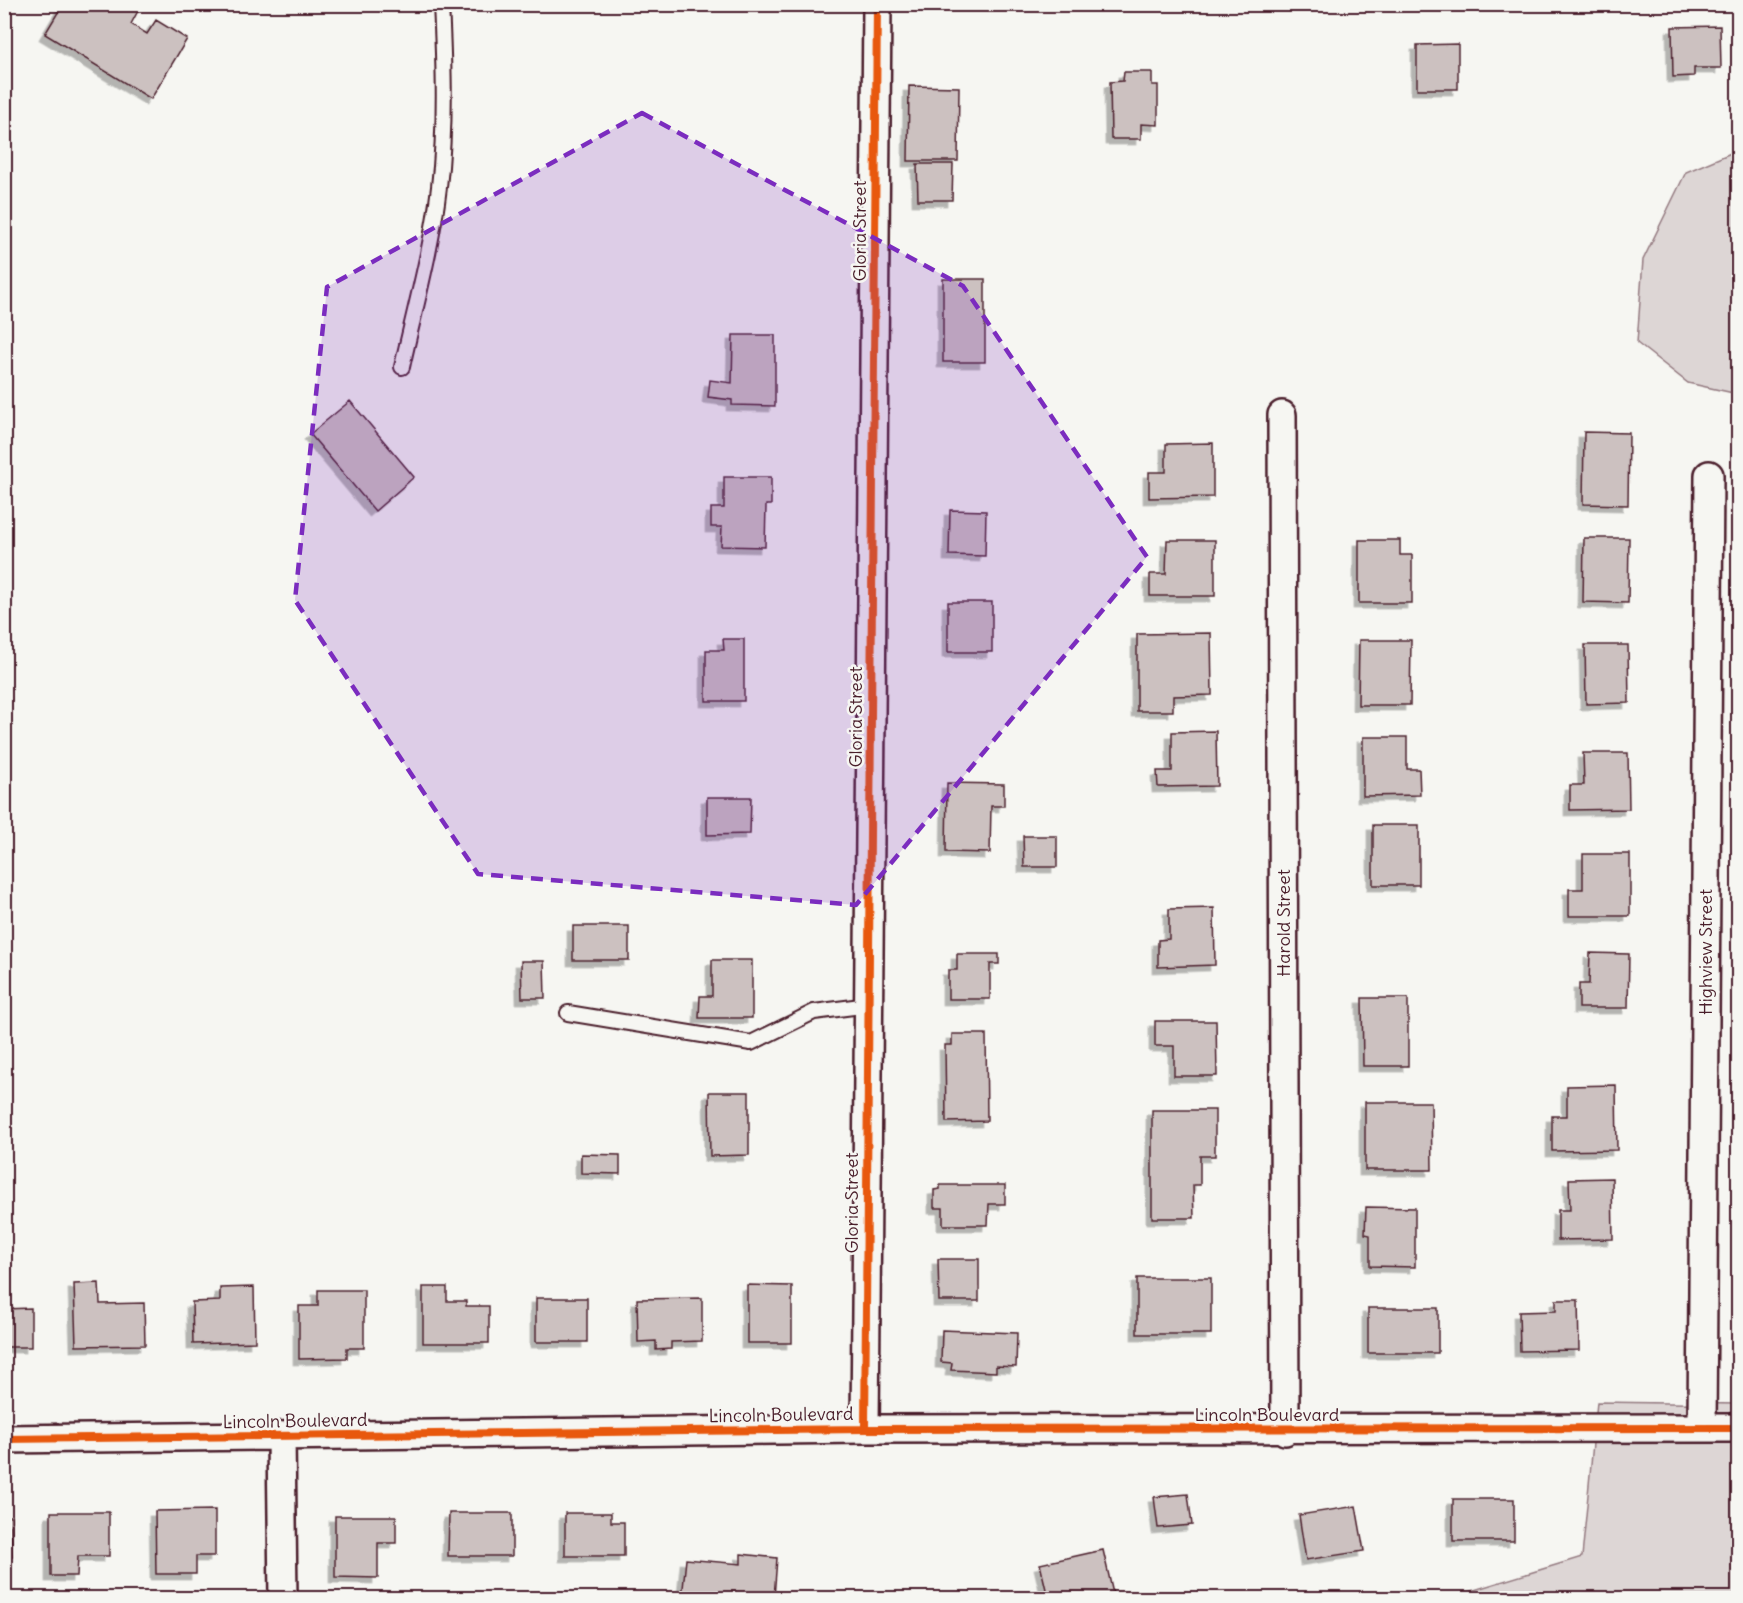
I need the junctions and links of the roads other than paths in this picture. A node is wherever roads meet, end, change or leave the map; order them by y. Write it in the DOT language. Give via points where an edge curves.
graph roads {
  1 [pos="441,4"];
  2 [pos="877,4"];
  3 [pos="402,367"];
  4 [pos="1282,415"];
  5 [pos="1709,475"];
  6 [pos="869,1005"];
  7 [pos="568,1012"];
  8 [pos="1702,1428"];
  9 [pos="1738,1428"];
  10 [pos="866,1429"];
  11 [pos="1285,1431"];
  12 [pos="281,1437"];
  13 [pos="4,1438"];
  14 [pos="283,1599"];
  1 -- 3 [label="lane" via="444,117 439,188"];
  2 -- 6 [label="street, Gloria Street"];
  4 -- 11 [label="street, Harold Street"];
  5 -- 8 [label="street, Highview Street"];
  6 -- 7 [label="lane" via="814,1012 751,1042"];
  6 -- 10 [label="street, Gloria Street"];
  8 -- 9 [label="street, Lincoln Boulevard"];
  8 -- 11 [label="street, Lincoln Boulevard"];
  10 -- 11 [label="street, Lincoln Boulevard"];
  10 -- 12 [label="street, Lincoln Boulevard"];
  12 -- 13 [label="street, Lincoln Boulevard"];
  12 -- 14 [label="street"];
}
